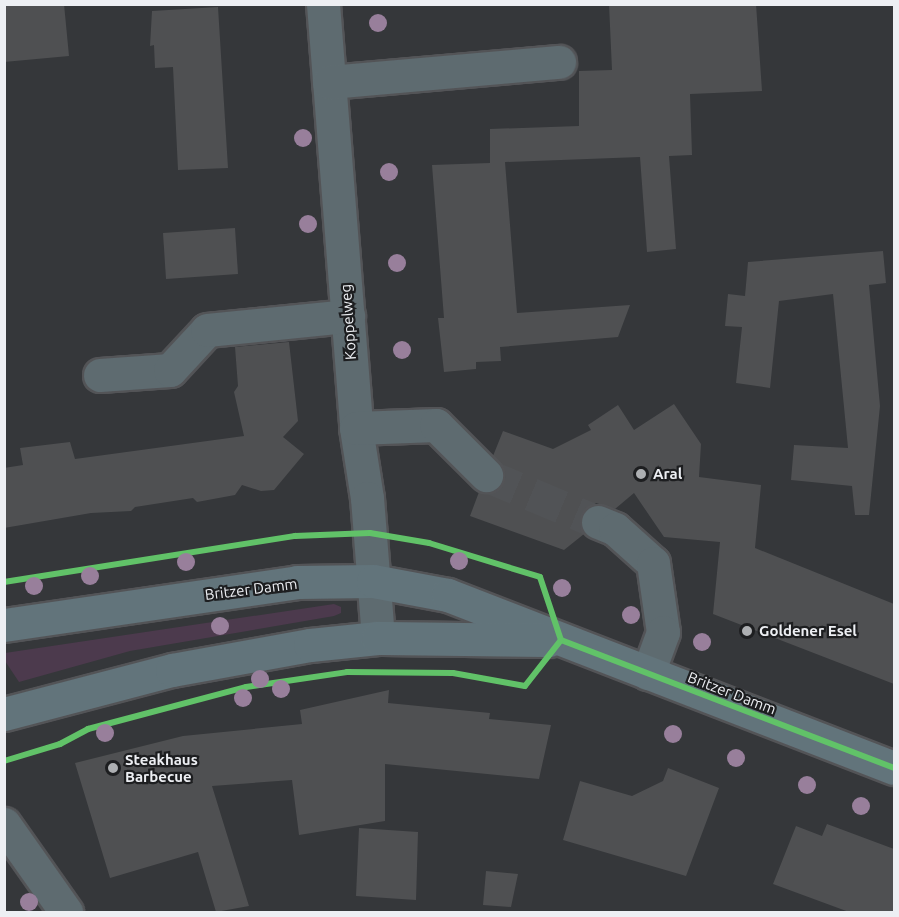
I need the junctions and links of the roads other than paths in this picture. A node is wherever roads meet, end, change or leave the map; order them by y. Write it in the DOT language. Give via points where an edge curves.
graph roads {
  1 [pos="323,4"];
  2 [pos="559,62"];
  3 [pos="329,82"];
  4 [pos="348,316"];
  5 [pos="100,375"];
  6 [pos="356,428"];
  7 [pos="486,475"];
  8 [pos="598,522"];
  9 [pos="373,582"];
  10 [pos="4,625"];
  11 [pos="378,638"];
  12 [pos="561,640"];
  13 [pos="648,673"];
  14 [pos="4,714"];
  15 [pos="894,768"];
  16 [pos="4,824"];
  17 [pos="66,912"];
  1 -- 3 [label="street, Koppelweg"];
  2 -- 3 [label="street"];
  3 -- 4 [label="street, Koppelweg"];
  4 -- 5 [label="street" via="207,330 170,370"];
  4 -- 6 [label="street, Koppelweg"];
  6 -- 7 [label="street" via="436,425"];
  6 -- 9 [label="street, Koppelweg"];
  8 -- 13 [label="street" via="615,529 653,562 663,632"];
  9 -- 10 [label="main road, Britzer Damm" via="297,582"];
  9 -- 11 [label="street, Koppelweg"];
  9 -- 12 [label="main road, Britzer Damm" via="448,595"];
  11 -- 12 [label="main road, Britzer Damm"];
  11 -- 14 [label="main road, Britzer Damm" via="203,663"];
  12 -- 13 [label="main road, Britzer Damm"];
  13 -- 15 [label="main road, Britzer Damm"];
  16 -- 17 [label="street"];
}
